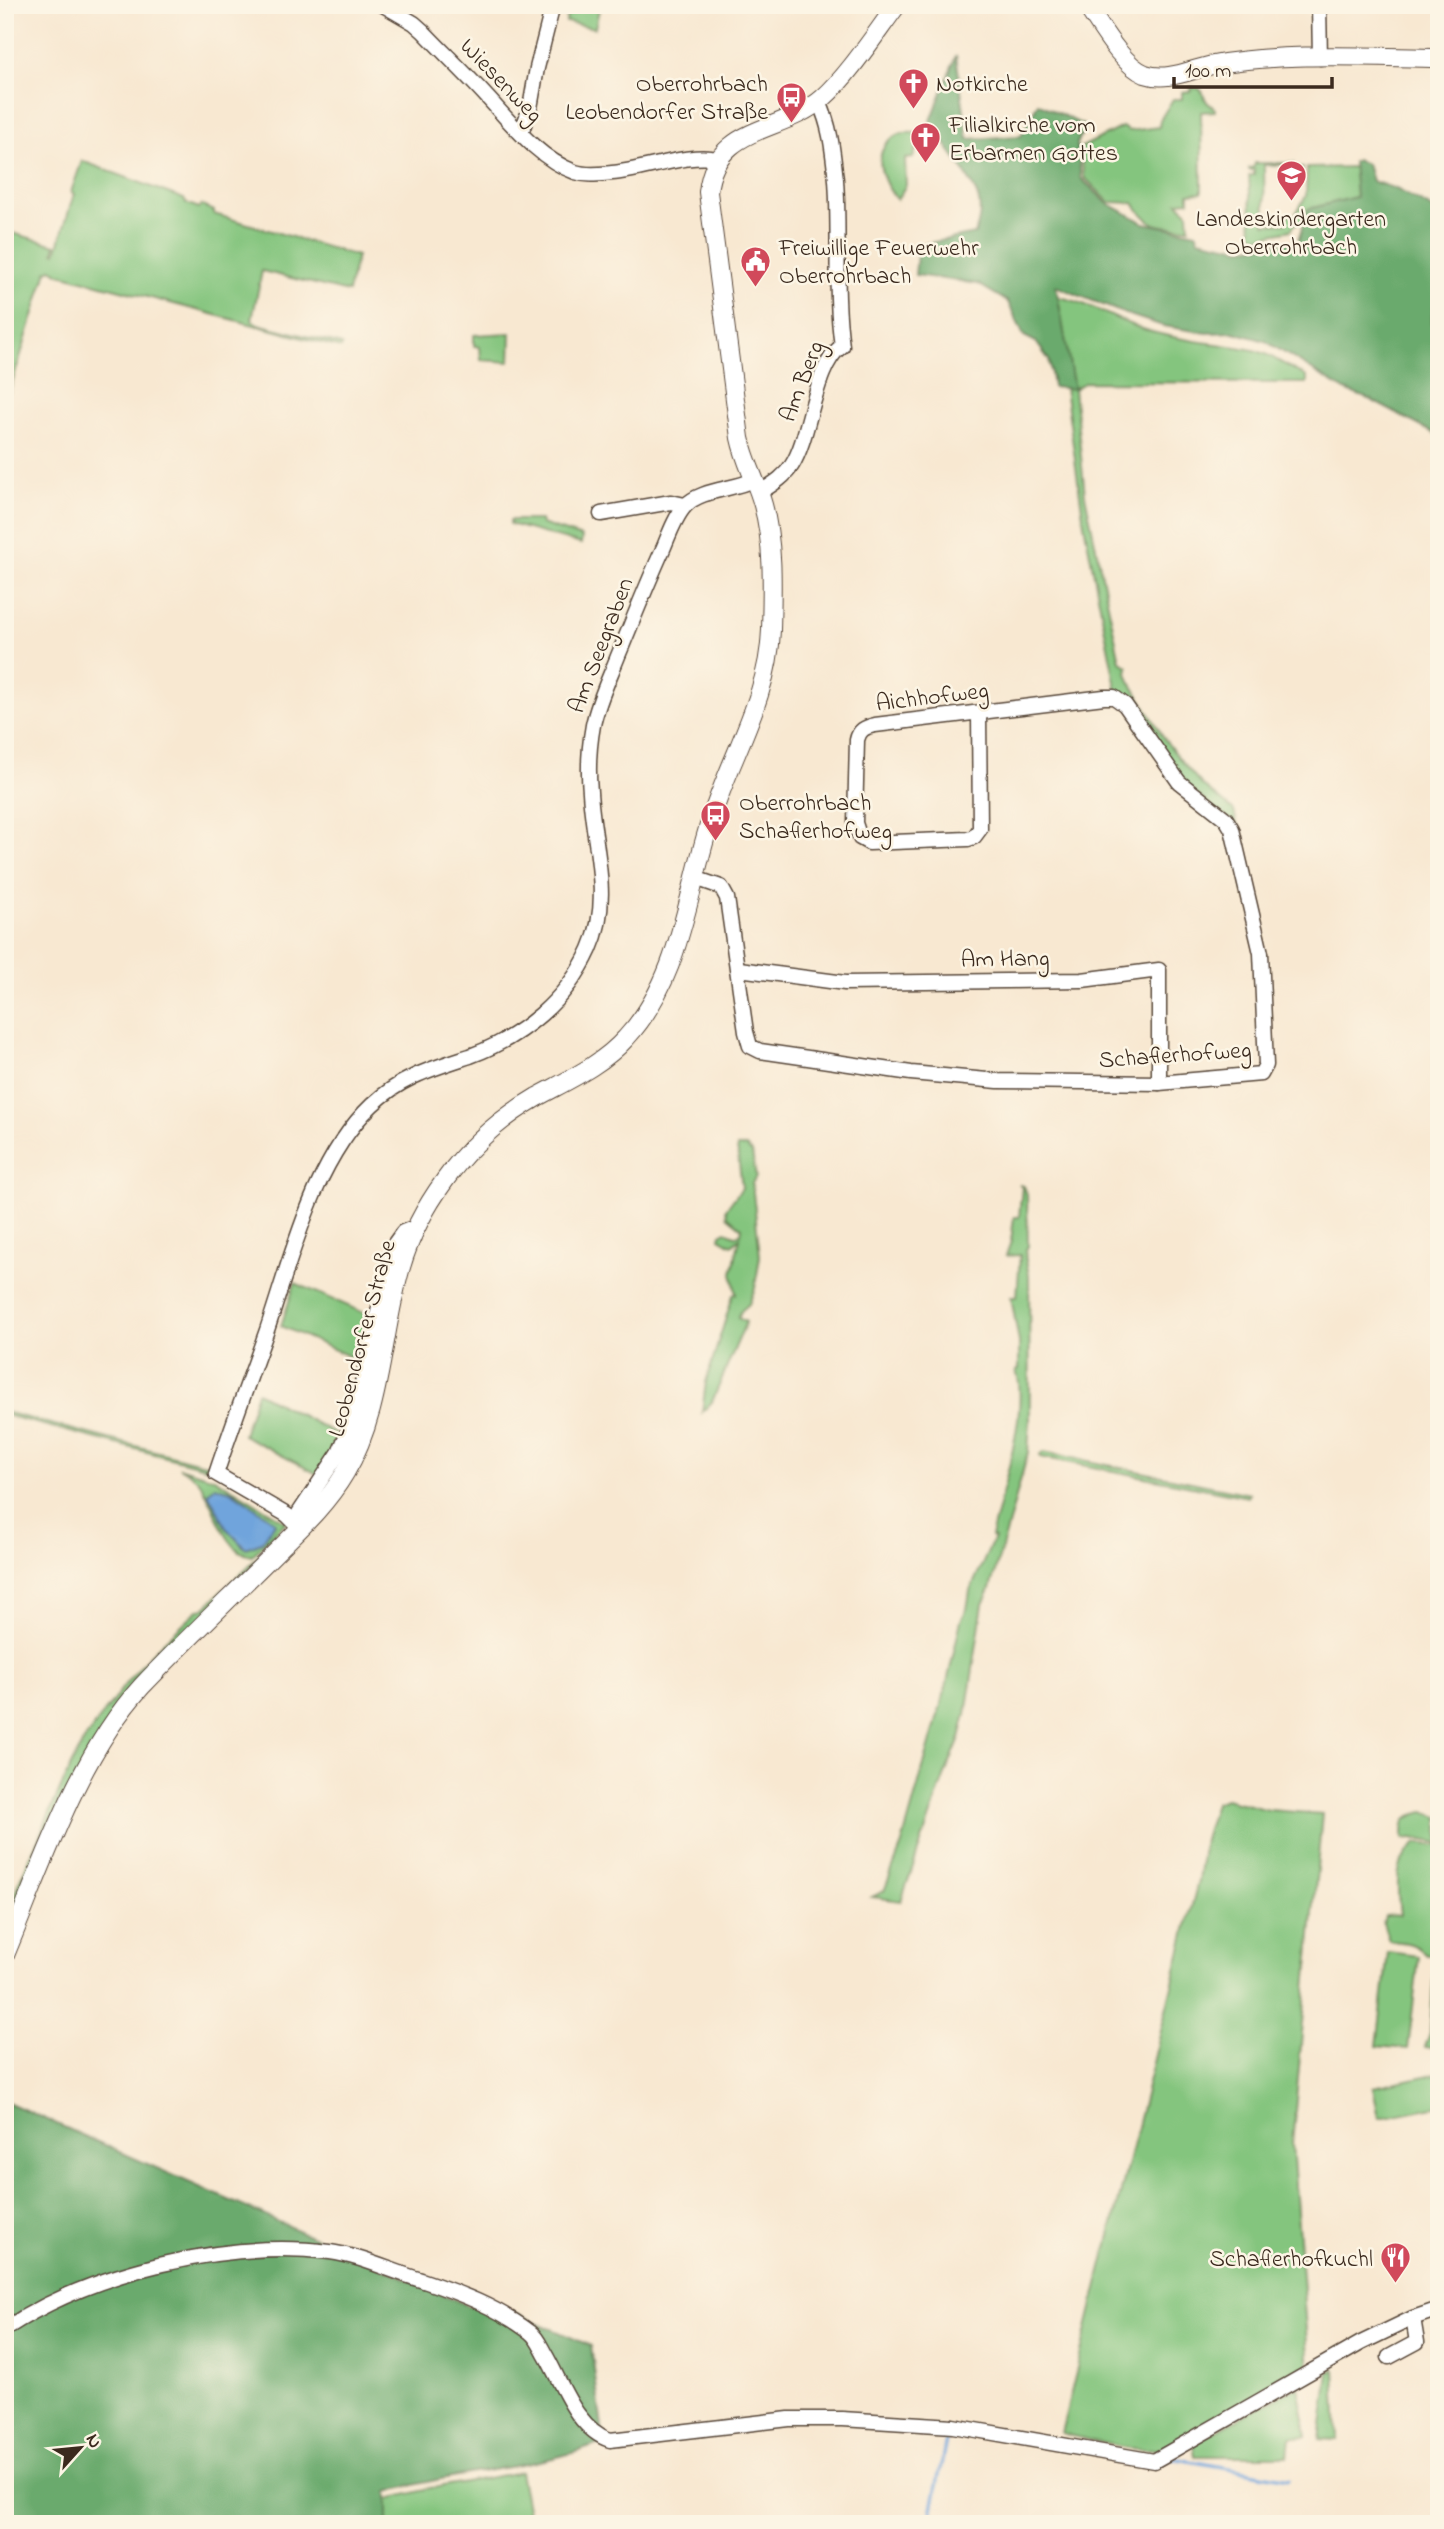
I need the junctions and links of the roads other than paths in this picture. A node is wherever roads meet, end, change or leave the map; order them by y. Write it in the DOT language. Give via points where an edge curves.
graph roads {
  1 [pos="383,5"];
  2 [pos="553,5"];
  3 [pos="897,5"];
  4 [pos="1086,5"];
  5 [pos="1319,5"];
  6 [pos="1321,58"];
  7 [pos="1439,58"];
  8 [pos="819,102"];
  9 [pos="521,133"];
  10 [pos="717,159"];
  11 [pos="756,487"];
  12 [pos="685,505"];
  13 [pos="601,514"];
  14 [pos="1114,697"];
  15 [pos="979,713"];
  16 [pos="695,878"];
  17 [pos="739,969"];
  18 [pos="1159,1083"];
  19 [pos="300,1528"];
  20 [pos="5,1955"];
  21 [pos="1439,2309"];
  22 [pos="1413,2318"];
  23 [pos="5,2329"];
  24 [pos="1389,2357"];
  1 -- 9 [label="street, Wiesenweg" via="423,31"];
  2 -- 9 [label="street"];
  3 -- 8 [label="main road"];
  4 -- 6 [label="main road" via="1126,61 1153,76 1226,63"];
  5 -- 6 [label="street"];
  6 -- 7 [label="main road"];
  8 -- 10 [label="main road" via="742,139"];
  8 -- 11 [label="street, Am Berg" via="834,154 842,346 829,359 794,461 779,480"];
  9 -- 10 [label="street, Wiesenweg" via="554,161 579,173 620,173 701,157"];
  10 -- 11 [label="main road, Leobendorfer Straße" via="708,192 740,438"];
  11 -- 12 [label="street" via="696,498"];
  11 -- 16 [label="main road, Leobendorfer Straße" via="771,555 769,654 758,698 713,812"];
  12 -- 13 [label="street" via="671,502"];
  12 -- 19 [label="street, Am Seegraben" via="655,566 593,727 589,791 600,863 599,922 591,948 548,1009 510,1037 415,1074 372,1105 325,1171 303,1223 216,1474 287,1515"];
  14 -- 15 [label="street, Aichhofweg"];
  14 -- 18 [label="street, Schaflerhofweg" via="1131,712 1179,782 1229,823 1262,964 1264,1072"];
  15 -- 15 [label="street, Aichhofweg" via="875,725 861,731 855,823 860,838 869,843 968,839 978,834"];
  16 -- 17 [label="street" via="719,886 726,894"];
  16 -- 19 [label="main road, Leobendorfer Straße" via="664,979 634,1029 604,1057 492,1129 447,1176 418,1226 400,1270 376,1387 357,1450 334,1491"];
  17 -- 18 [label="street, Schaflerhofweg" via="750,1046 764,1052 998,1081"];
  17 -- 18 [label="street, Am Hang" via="845,983 1082,980 1159,970"];
  19 -- 20 [label="main road, Leobendorfer Straße" via="142,1687 104,1735 92,1753"];
  21 -- 22 [label="street"];
  22 -- 23 [label="street" via="1154,2461 953,2426 842,2418 789,2419 610,2440 600,2437 577,2413 533,2334 513,2320 486,2304 332,2252 275,2248 219,2252 166,2264 106,2281"];
  22 -- 24 [label="street" via="1417,2343"];
}
